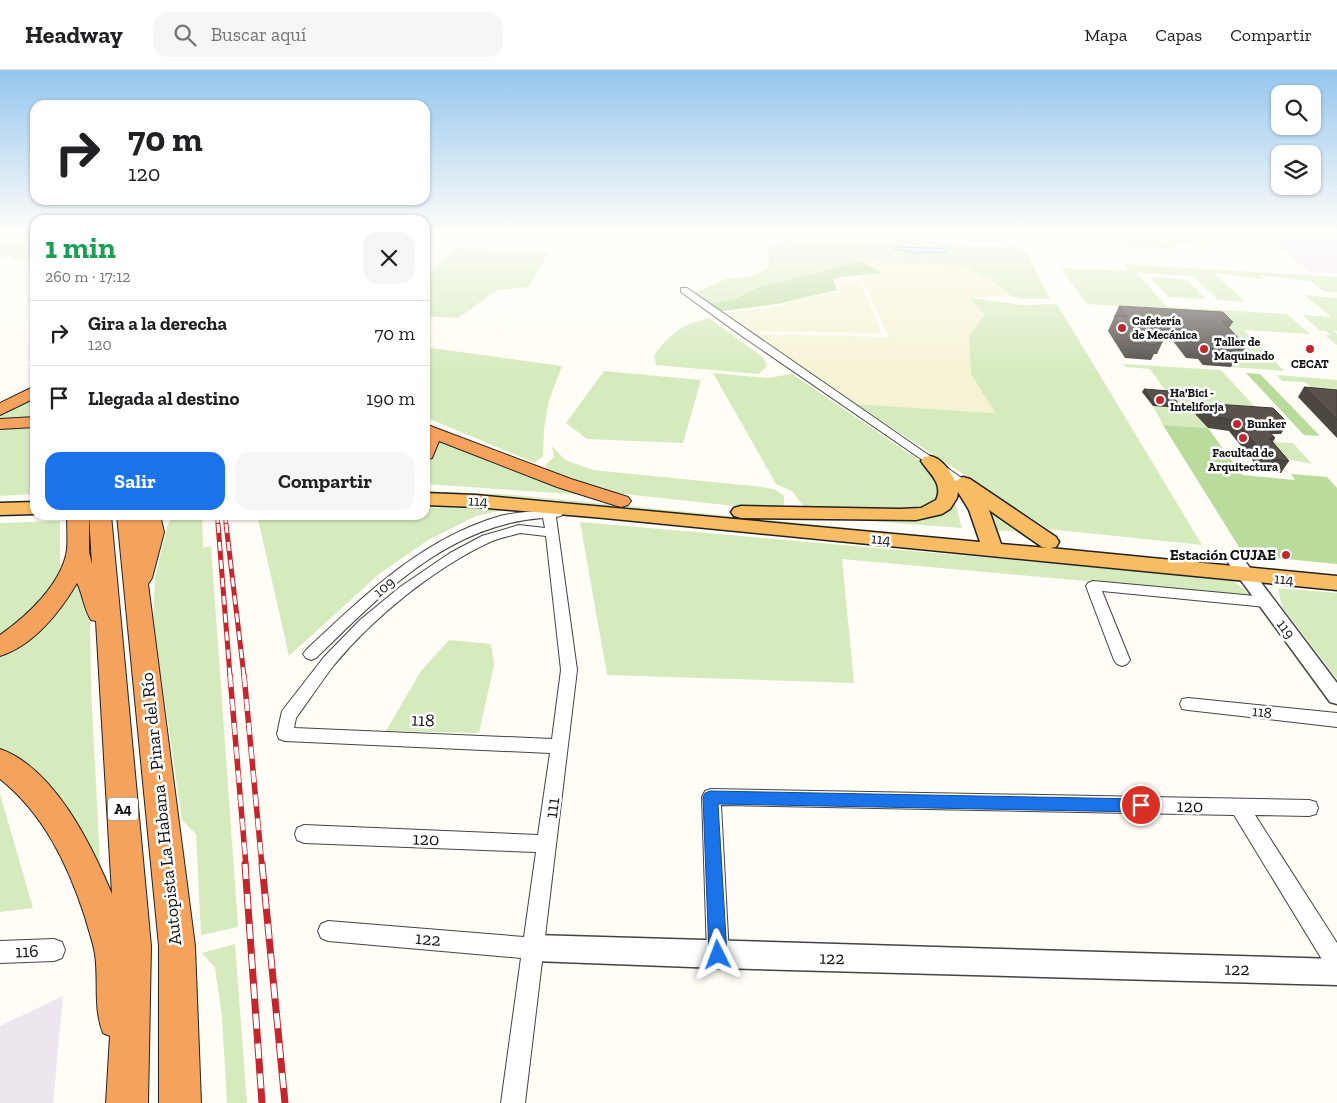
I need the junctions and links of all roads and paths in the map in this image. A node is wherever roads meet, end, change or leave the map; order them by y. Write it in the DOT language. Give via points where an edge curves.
graph roads {
  1 [pos="684,290"];
  2 [pos="30,394"];
  3 [pos="0,410"];
  4 [pos="30,422"];
  5 [pos="0,424"];
  6 [pos="430,432"];
  7 [pos="930,461"];
  8 [pos="963,484"];
  9 [pos="430,488"];
  10 [pos="430,498"];
  11 [pos="0,501"];
  12 [pos="621,501"];
  13 [pos="30,505"];
  14 [pos="30,505"];
  15 [pos="0,509"];
  16 [pos="604,512"];
  17 [pos="740,512"];
  18 [pos="549,514"];
  19 [pos="78,520"];
  20 [pos="100,520"];
  21 [pos="129,520"];
  22 [pos="150,520"];
  23 [pos="550,533"];
  24 [pos="982,542"];
  25 [pos="1049,542"];
  26 [pos="78,552"];
  27 [pos="1240,568"];
  28 [pos="1337,570"];
  29 [pos="1337,583"];
  30 [pos="138,587"];
  31 [pos="1266,602"];
  32 [pos="0,647"];
  33 [pos="311,654"];
  34 [pos="112,656"];
  35 [pos="1122,660"];
  36 [pos="1337,697"];
  37 [pos="1188,704"];
  38 [pos="1337,720"];
  39 [pos="285,734"];
  40 [pos="560,746"];
  41 [pos="0,762"];
  42 [pos="1239,807"];
  43 [pos="1309,808"];
  44 [pos="304,834"];
  45 [pos="548,844"];
  46 [pos="328,931"];
  47 [pos="534,948"];
  48 [pos="54,950"];
  49 [pos="0,952"];
  50 [pos="718,955"];
  51 [pos="1337,963"];
  52 [pos="1337,972"];
  53 [pos="121,1103"];
  54 [pos="128,1103"];
  55 [pos="180,1103"];
  56 [pos="513,1103"];
  1 -- 7 [label="street"];
  2 -- 3 [label="highway"];
  4 -- 5 [label="highway"];
  6 -- 12 [label="highway"];
  7 -- 8 [label="street"];
  7 -- 17 [label="highway" via="949,484 948,496 940,506 925,513"];
  8 -- 24 [label="highway" via="963,504"];
  8 -- 25 [label="highway"];
  9 -- 12 [label="highway, 114"];
  10 -- 16 [label="highway, 114"];
  11 -- 13 [label="highway"];
  12 -- 17 [label="highway, 114"];
  14 -- 15 [label="highway"];
  16 -- 18 [label="street"];
  16 -- 24 [label="highway, 114"];
  17 -- 24 [label="highway, 114"];
  18 -- 23 [label="street, 111"];
  18 -- 33 [label="street" via="504,519 461,535 426,554 391,580"];
  19 -- 26 [label="highway"];
  20 -- 34 [label="highway, Autopista La Habana - Pinar del Río / A4"];
  21 -- 30 [label="highway, Autopista La Habana - Pinar del Río / A4"];
  22 -- 30 [label="highway" via="153,532"];
  23 -- 39 [label="street, 109" via="519,530 487,538 405,590 328,661 288,716"];
  23 -- 40 [label="street, 111" via="569,670"];
  24 -- 25 [label="highway, 114"];
  24 -- 27 [label="highway, 114"];
  25 -- 27 [label="highway, 114"];
  26 -- 32 [label="highway" via="63,587 53,601 25,630"];
  26 -- 34 [label="highway"];
  27 -- 28 [label="highway, 114"];
  27 -- 29 [label="highway, 114"];
  27 -- 31 [label="street, 119"];
  30 -- 55 [label="highway, Autopista La Habana - Pinar del Río / A4" via="177,946"];
  31 -- 35 [label="street" via="1093,586"];
  31 -- 36 [label="street, 119"];
  34 -- 54 [label="highway, Autopista La Habana - Pinar del Río / A4" via="133,946"];
  37 -- 38 [label="street, 118"];
  39 -- 40 [label="street, 118"];
  40 -- 45 [label="street, 111"];
  41 -- 53 [label="highway" via="44,802 71,843 95,893 113,951"];
  42 -- 43 [label="street, 120"];
  42 -- 50 [label="street, 120" via="710,797"];
  42 -- 51 [label="street"];
  44 -- 45 [label="street, 120"];
  45 -- 47 [label="street, 111"];
  46 -- 47 [label="street, 122"];
  47 -- 50 [label="street, 122"];
  47 -- 56 [label="street, 111"];
  48 -- 49 [label="street, 116"];
  50 -- 52 [label="street, 122"];
}
